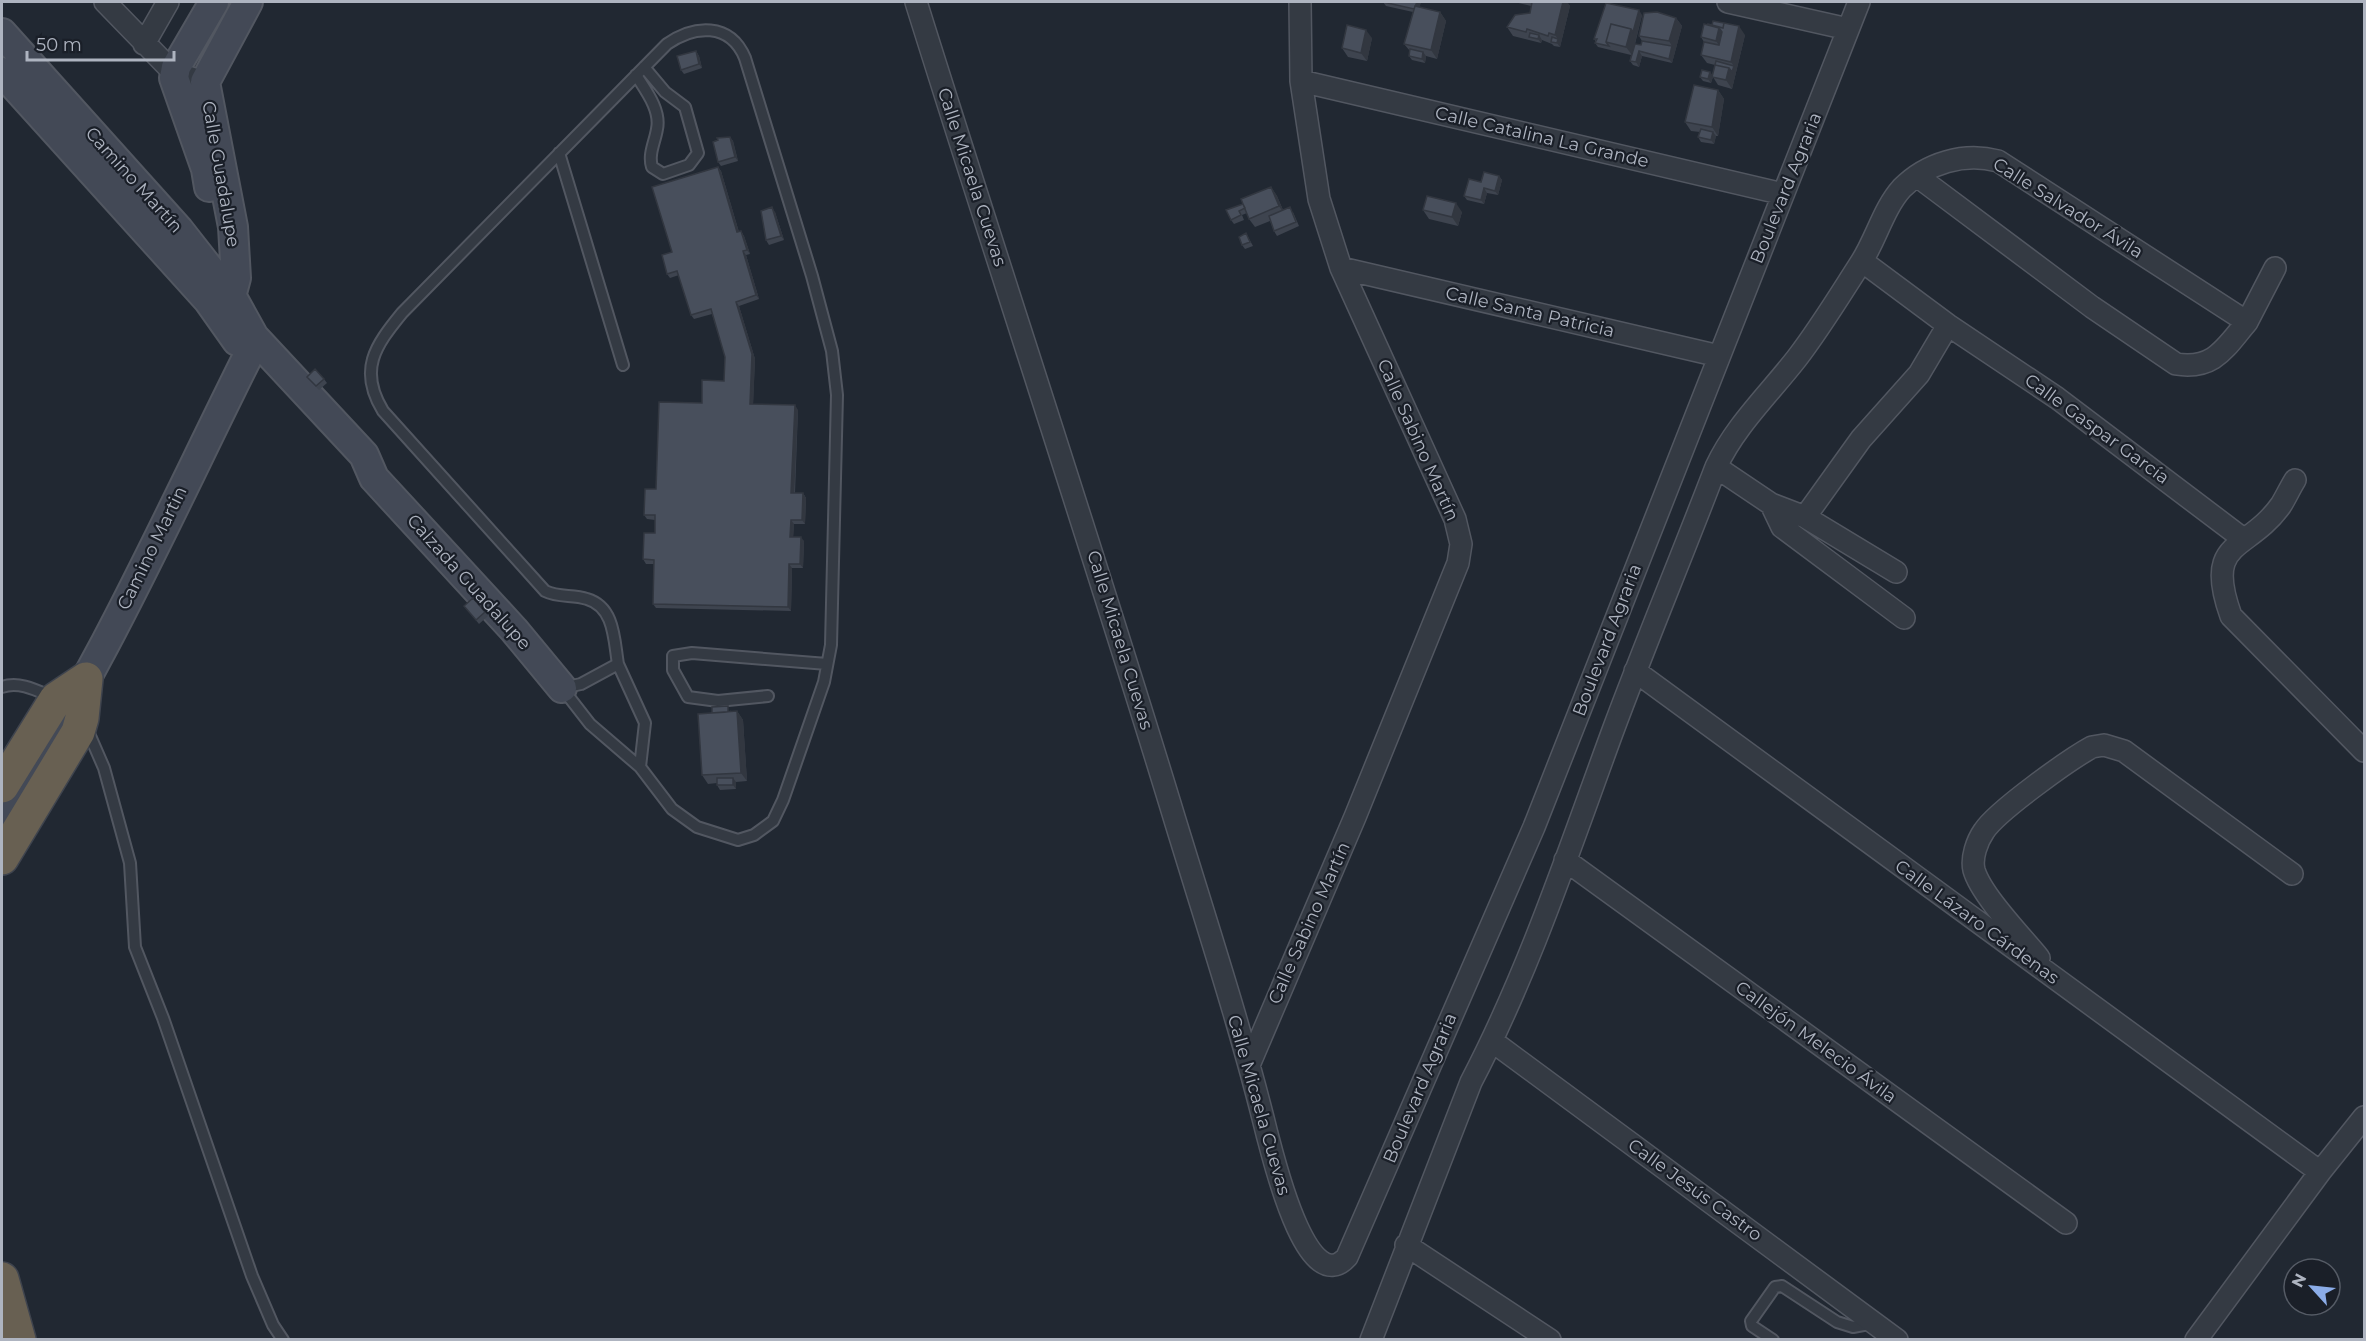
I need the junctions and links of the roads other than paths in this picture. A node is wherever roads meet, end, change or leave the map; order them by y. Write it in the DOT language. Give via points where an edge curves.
graph roads {
  1 [pos="105,2"];
  2 [pos="168,2"];
  3 [pos="214,2"];
  4 [pos="248,2"];
  5 [pos="916,2"];
  6 [pos="1300,2"];
  7 [pos="1728,2"];
  8 [pos="1859,2"];
  9 [pos="1848,29"];
  10 [pos="2,33"];
  11 [pos="144,45"];
  12 [pos="640,71"];
  13 [pos="2,72"];
  14 [pos="174,73"];
  15 [pos="1301,81"];
  16 [pos="205,82"];
  17 [pos="559,153"];
  18 [pos="1917,176"];
  19 [pos="1783,194"];
  20 [pos="1862,261"];
  21 [pos="1341,268"];
  22 [pos="2275,268"];
  23 [pos="219,298"];
  24 [pos="2247,322"];
  25 [pos="1948,325"];
  26 [pos="250,346"];
  27 [pos="1719,356"];
  28 [pos="624,365"];
  29 [pos="1716,467"];
  30 [pos="2295,480"];
  31 [pos="1771,504"];
  32 [pos="1805,517"];
  33 [pos="2242,538"];
  34 [pos="1896,572"];
  35 [pos="1904,618"];
  36 [pos="618,664"];
  37 [pos="827,664"];
  38 [pos="1635,671"];
  39 [pos="86,679"];
  40 [pos="2,687"];
  41 [pos="562,688"];
  42 [pos="768,696"];
  43 [pos="70,708"];
  44 [pos="2362,743"];
  45 [pos="640,767"];
  46 [pos="2,786"];
  47 [pos="2,818"];
  48 [pos="2,858"];
  49 [pos="1565,860"];
  50 [pos="2292,874"];
  51 [pos="2058,981"];
  52 [pos="1492,1041"];
  53 [pos="1249,1065"];
  54 [pos="2364,1117"];
  55 [pos="2320,1172"];
  56 [pos="2066,1223"];
  57 [pos="1406,1245"];
  58 [pos="1334,1264"];
  59 [pos="2,1279"];
  60 [pos="1874,1323"];
  61 [pos="19,1340"];
  62 [pos="283,1340"];
  63 [pos="1371,1340"];
  64 [pos="1551,1340"];
  65 [pos="1773,1340"];
  66 [pos="1897,1340"];
  67 [pos="2196,1340"];
  1 -- 11 [label="street"];
  2 -- 11 [label="street"];
  3 -- 14 [label="street"];
  4 -- 16 [label="street, Calle Guadalupe"];
  5 -- 53 [label="street, Calle Micaela Cuevas" via="1094,555"];
  6 -- 15 [label="street, Calle Sabino Martín"];
  7 -- 9 [label="street"];
  8 -- 9 [label="street, Boulevard Agraria"];
  9 -- 19 [label="street, Boulevard Agraria"];
  10 -- 23 [label="street, Camino Martín" via="157,205"];
  11 -- 14 [label="street"];
  12 -- 12 [label="lane" via="685,107 698,148 693,162 663,174 652,167 650,160 658,120"];
  12 -- 17 [label="lane"];
  12 -- 37 [label="lane" via="667,45 689,31 722,34 740,47 832,351 837,395 831,645"];
  13 -- 23 [label="street, Camino Martín"];
  14 -- 16 [label="street"];
  14 -- 23 [label="street, Calle Guadalupe" via="206,169 215,227"];
  15 -- 19 [label="street, Calle Catalina La Grande"];
  15 -- 21 [label="street, Calle Sabino Martín" via="1319,199"];
  16 -- 23 [label="street, Calle Guadalupe" via="233,227 236,278"];
  17 -- 28 [label="lane"];
  17 -- 36 [label="lane" via="402,313 376,348 371,383 383,411 545,591 588,599 605,609"];
  18 -- 20 [label="street, Calle Salvador Ávila" via="1901,189"];
  18 -- 24 [label="street, Calle Salvador Ávila" via="1942,162 1966,157 1998,161"];
  18 -- 24 [label="street" via="2092,307 2176,364 2207,363 2223,352"];
  19 -- 27 [label="street, Boulevard Agraria"];
  20 -- 25 [label="street, Calle Gaspar García"];
  20 -- 29 [label="street, Calle Salvador Ávila" via="1798,356 1726,446"];
  21 -- 27 [label="street, Calle Santa Patricia"];
  21 -- 53 [label="street, Calle Sabino Martín" via="1455,519 1461,544 1458,563"];
  22 -- 24 [label="street"];
  23 -- 26 [label="street, Camino Martín"];
  25 -- 32 [label="street" via="1919,374 1861,439"];
  25 -- 33 [label="street, Calle Gaspar García" via="2057,398"];
  26 -- 39 [label="street, Camino Martin"];
  26 -- 41 [label="street, Calzada Guadalupe" via="348,467 374,478"];
  27 -- 58 [label="street, Boulevard Agraria" via="1534,827 1347,1257"];
  29 -- 31 [label="street"];
  29 -- 38 [label="street, Calle Salvador Ávila"];
  30 -- 33 [label="street" via="2281,505"];
  31 -- 32 [label="street"];
  31 -- 35 [label="street" via="1782,527"];
  32 -- 34 [label="street"];
  33 -- 44 [label="street" via="2227,556 2220,578 2231,616"];
  36 -- 41 [label="lane" via="581,684"];
  36 -- 45 [label="lane" via="645,723"];
  37 -- 42 [label="lane" via="692,652 673,656 673,670 688,697 718,701"];
  37 -- 45 [label="lane" via="783,800 773,821 754,836 738,840 697,827 672,809"];
  38 -- 49 [label="street, Calle Salvador Ávila"];
  38 -- 51 [label="street, Calle Lázaro Cárdenas"];
  39 -- 43 [label="highway"];
  40 -- 43 [label="lane" via="9,684 31,688"];
  41 -- 45 [label="lane" via="590,724"];
  43 -- 46 [label="highway"];
  43 -- 47 [label="street"];
  43 -- 48 [label="highway" via="78,732"];
  43 -- 62 [label="lane" via="104,768 130,863 135,947 252,1276"];
  49 -- 52 [label="street, Calle Salvador Ávila"];
  49 -- 56 [label="street, Callejón Melecio Ávila"];
  50 -- 51 [label="street" via="2124,752 2104,745 2092,747 1998,816 1984,831 1975,850 1974,870 1985,891"];
  51 -- 55 [label="street, Calle Lázaro Cárdenas"];
  52 -- 57 [label="street" via="1471,1082"];
  52 -- 60 [label="street, Calle Jesús Castro"];
  53 -- 58 [label="street, Calle Micaela Cuevas" via="1282,1192 1311,1252 1323,1262"];
  54 -- 55 [label="street"];
  55 -- 67 [label="street"];
  57 -- 63 [label="street"];
  57 -- 64 [label="street"];
  59 -- 61 [label="highway"];
  60 -- 65 [label="lane" via="1853,1327 1838,1322 1782,1286 1775,1287 1751,1321 1752,1326"];
  60 -- 66 [label="street, Calle Jesús Castro"];
}
